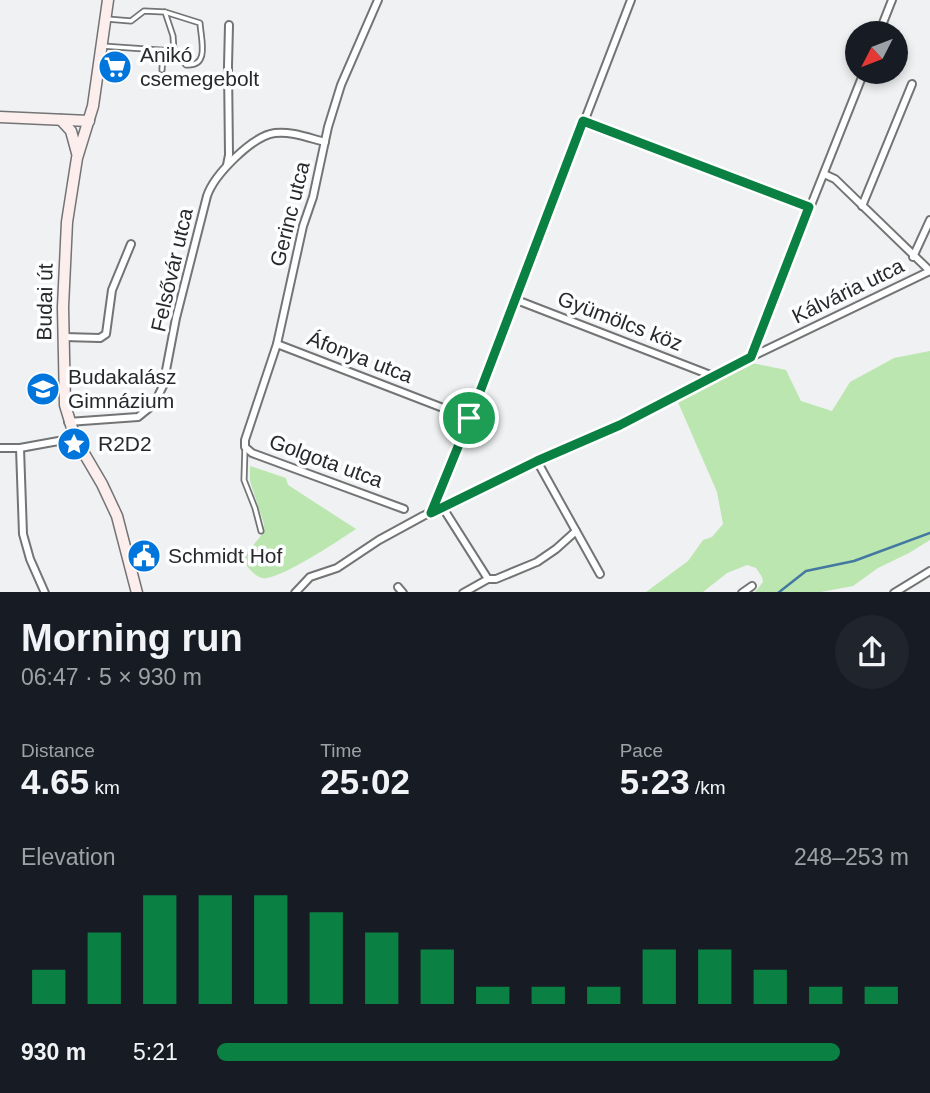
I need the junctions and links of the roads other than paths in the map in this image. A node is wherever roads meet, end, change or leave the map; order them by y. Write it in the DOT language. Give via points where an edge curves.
graph roads {
  1 [pos="108,0"];
  2 [pos="378,0"];
  3 [pos="631,0"];
  4 [pos="892,0"];
  5 [pos="164,12"];
  6 [pos="105,19"];
  7 [pos="883,21"];
  8 [pos="229,25"];
  9 [pos="101,46"];
  10 [pos="163,51"];
  11 [pos="174,51"];
  12 [pos="162,70"];
  13 [pos="858,84"];
  14 [pos="912,84"];
  15 [pos="0,117"];
  16 [pos="61,120"];
  17 [pos="583,121"];
  18 [pos="87,125"];
  19 [pos="71,131"];
  20 [pos="325,142"];
  21 [pos="77,158"];
  22 [pos="226,167"];
  23 [pos="824,174"];
  24 [pos="862,206"];
  25 [pos="809,207"];
  26 [pos="930,220"];
  27 [pos="131,244"];
  28 [pos="914,257"];
  29 [pos="930,271"];
  30 [pos="514,299"];
  31 [pos="64,337"];
  32 [pos="277,344"];
  33 [pos="751,357"];
  34 [pos="713,376"];
  35 [pos="469,418"];
  36 [pos="68,422"];
  37 [pos="75,438"];
  38 [pos="245,443"];
  39 [pos="0,448"];
  40 [pos="20,448"];
  41 [pos="537,461"];
  42 [pos="443,508"];
  43 [pos="404,509"];
  44 [pos="431,513"];
  45 [pos="261,531"];
  46 [pos="576,531"];
  47 [pos="930,572"];
  48 [pos="600,574"];
  49 [pos="488,579"];
  50 [pos="752,586"];
  51 [pos="45,592"];
  52 [pos="137,592"];
  53 [pos="296,592"];
  54 [pos="465,592"];
  55 [pos="743,592"];
  56 [pos="896,592"];
  1 -- 6 [label="main road, Budai út"];
  2 -- 2 [label="street" via="358,41"];
  2 -- 20 [label="street, Gerinc utca" via="341,85"];
  3 -- 17 [label="street"];
  4 -- 7 [label="street"];
  5 -- 6 [label="lane" via="144,11 131,21"];
  5 -- 11 [label="lane"];
  5 -- 11 [label="lane" via="200,23 200,62 186,65"];
  6 -- 9 [label="main road, Budai út"];
  8 -- 22 [label="street"];
  9 -- 10 [label="lane"];
  9 -- 18 [label="main road, Budai út"];
  10 -- 11 [label="lane"];
  10 -- 12 [label="lane"];
  13 -- 23 [label="street"];
  14 -- 24 [label="street"];
  15 -- 16 [label="main road"];
  16 -- 18 [label="main road"];
  16 -- 19 [label="main road"];
  17 -- 25 [label="street"];
  17 -- 30 [label="street"];
  18 -- 19 [label="main road"];
  18 -- 21 [label="main road, Budai út"];
  19 -- 21 [label="main road"];
  20 -- 22 [label="street, Felsővár utca" via="274,133"];
  20 -- 32 [label="street, Gerinc utca"];
  21 -- 31 [label="main road, Budai út" via="67,222"];
  22 -- 36 [label="street, Felsővár utca" via="210,188 167,371 154,404 138,417"];
  23 -- 24 [label="street"];
  23 -- 25 [label="street"];
  24 -- 28 [label="street"];
  25 -- 33 [label="street"];
  26 -- 28 [label="street"];
  27 -- 31 [label="street" via="112,290 105,336"];
  28 -- 29 [label="street"];
  29 -- 33 [label="street, Kálvária utca"];
  30 -- 34 [label="street, Gyümölcs köz"];
  30 -- 35 [label="street"];
  31 -- 36 [label="main road, Budai út"];
  32 -- 35 [label="street, Áfonya utca"];
  32 -- 38 [label="street, Gerinc utca"];
  33 -- 34 [label="street, Kálvária utca"];
  34 -- 41 [label="street, Kálvária utca" via="620,425"];
  35 -- 44 [label="street"];
  36 -- 37 [label="main road, Budai út"];
  37 -- 40 [label="street"];
  37 -- 52 [label="main road, Budai út" via="114,508"];
  38 -- 43 [label="street, Golgota utca" via="252,453"];
  38 -- 45 [label="lane" via="244,480"];
  39 -- 40 [label="street"];
  40 -- 51 [label="street" via="23,534"];
  41 -- 42 [label="street, Kálvária utca"];
  41 -- 46 [label="street"];
  42 -- 44 [label="street, Kálvária utca"];
  42 -- 49 [label="street"];
  44 -- 53 [label="street" via="337,568 310,577"];
  46 -- 48 [label="street"];
  46 -- 49 [label="street" via="537,562"];
  47 -- 56 [label="street"];
  49 -- 54 [label="street"];
  50 -- 55 [label="street"];
}
